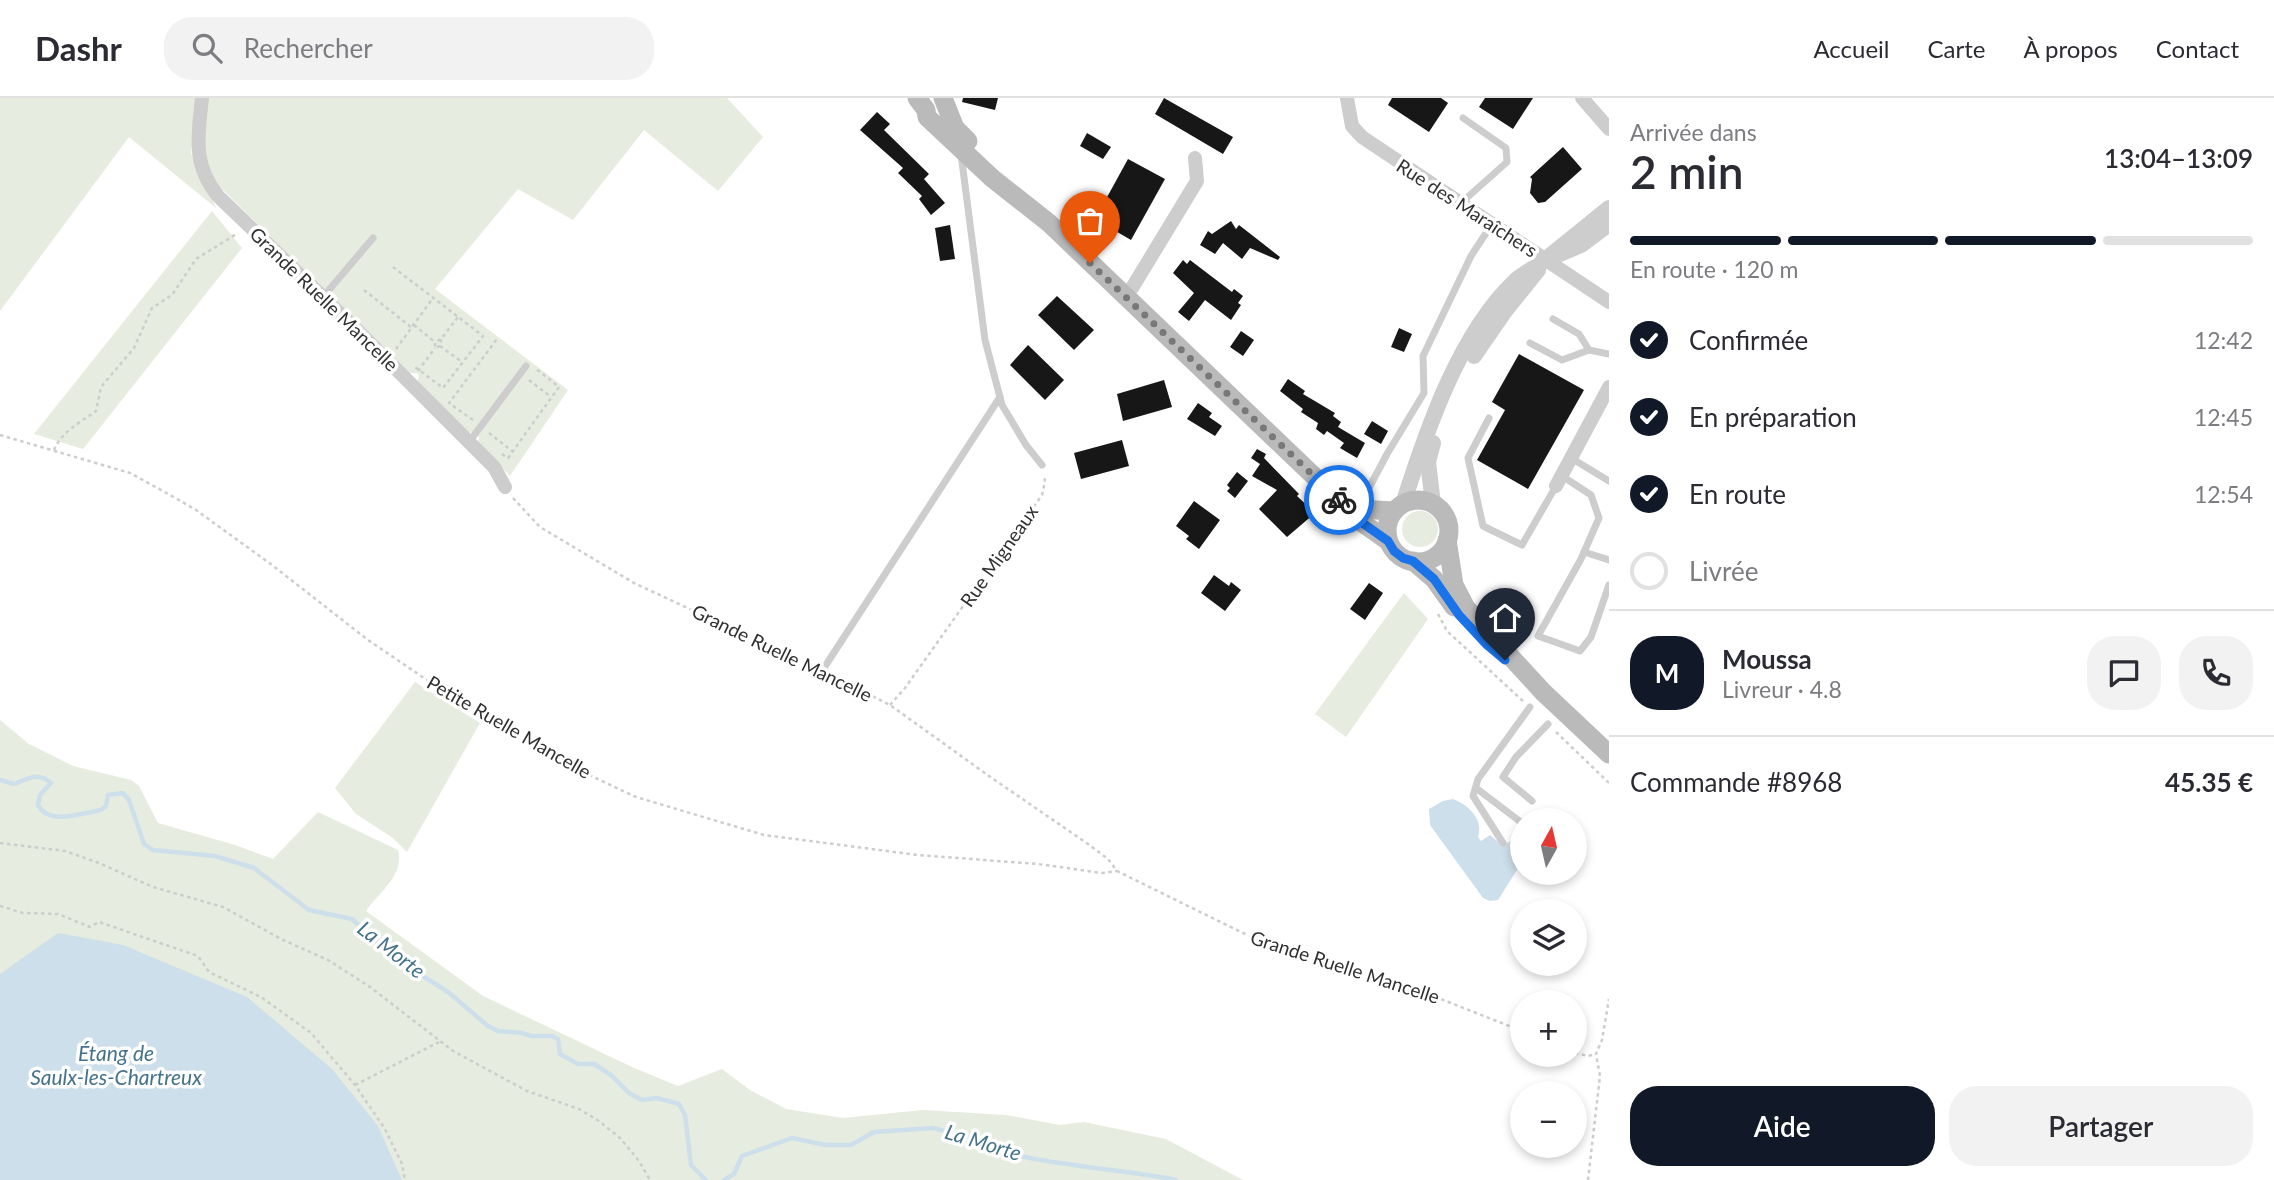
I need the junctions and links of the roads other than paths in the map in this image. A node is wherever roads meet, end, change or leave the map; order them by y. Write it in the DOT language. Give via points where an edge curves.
graph roads {
  1 [pos="202,98"];
  2 [pos="1347,98"];
  3 [pos="1582,98"];
  4 [pos="935,107"];
  5 [pos="1462,118"];
  6 [pos="1609,129"];
  7 [pos="960,150"];
  8 [pos="1195,158"];
  9 [pos="1461,203"];
  10 [pos="1609,208"];
  11 [pos="1049,223"];
  12 [pos="1492,224"];
  13 [pos="1609,224"];
  14 [pos="373,238"];
  15 [pos="1545,260"];
  16 [pos="1125,296"];
  17 [pos="323,297"];
  18 [pos="1609,302"];
  19 [pos="1553,318"];
  20 [pos="1530,343"];
  21 [pos="1589,350"];
  22 [pos="1609,354"];
  23 [pos="529,366"];
  24 [pos="1609,387"];
  25 [pos="1000,397"];
  26 [pos="1489,418"];
  27 [pos="469,442"];
  28 [pos="1571,458"];
  29 [pos="1042,464"];
  30 [pos="1558,481"];
  31 [pos="1609,481"];
  32 [pos="505,487"];
  33 [pos="1433,504"];
  34 [pos="1350,506"];
  35 [pos="1398,508"];
  36 [pos="1447,540"];
  37 [pos="1388,541"];
  38 [pos="1584,552"];
  39 [pos="1609,560"];
  40 [pos="1413,561"];
  41 [pos="1609,585"];
  42 [pos="822,671"];
  43 [pos="1543,692"];
  44 [pos="1530,707"];
  45 [pos="1548,724"];
  46 [pos="1609,754"];
  47 [pos="1476,788"];
  48 [pos="1532,801"];
  49 [pos="1510,814"];
  50 [pos="1503,844"];
  1 -- 17 [label="street, Grande Ruelle Mancelle" via="198,132 207,183"];
  2 -- 9 [label="street, Rue des Maraîchers" via="1352,126 1362,137"];
  3 -- 6 [label="street"];
  4 -- 7 [label="main road"];
  4 -- 11 [label="main road"];
  5 -- 9 [label="lane" via="1506,148 1507,162"];
  7 -- 11 [label="main road"];
  7 -- 25 [label="lane" via="985,340"];
  8 -- 16 [label="street" via="1197,181"];
  9 -- 12 [label="street, Rue des Maraîchers"];
  10 -- 15 [label="street"];
  11 -- 16 [label="main road"];
  12 -- 15 [label="street, Rue des Maraîchers"];
  12 -- 34 [label="lane" via="1471,256 1423,356 1424,393"];
  13 -- 15 [label="street" via="1581,245"];
  14 -- 17 [label="lane"];
  15 -- 18 [label="street, Rue des Maraîchers"];
  15 -- 33 [label="street" via="1484,340 1451,398 1428,462"];
  15 -- 35 [label="street" via="1516,279 1474,336 1443,394"];
  16 -- 34 [label="main road"];
  17 -- 27 [label="street, Grande Ruelle Mancelle"];
  19 -- 21 [label="lane" via="1579,334"];
  20 -- 21 [label="lane" via="1562,360"];
  21 -- 22 [label="lane"];
  23 -- 27 [label="lane"];
  24 -- 28 [label="street"];
  25 -- 29 [label="lane"];
  25 -- 42 [label="lane"];
  26 -- 30 [label="lane" via="1468,458 1483,526 1522,545"];
  27 -- 32 [label="street, Grande Ruelle Mancelle" via="494,467"];
  28 -- 30 [label="street"];
  28 -- 31 [label="lane"];
  30 -- 38 [label="lane" via="1591,495 1599,518"];
  33 -- 35 [label="main road" via="1423,500"];
  33 -- 36 [label="main road" via="1448,524"];
  34 -- 35 [label="main road"];
  34 -- 37 [label="main road" via="1354,517"];
  35 -- 37 [label="main road" via="1387,530"];
  36 -- 40 [label="main road" via="1437,555"];
  36 -- 43 [label="main road" via="1458,596"];
  37 -- 40 [label="main road" via="1394,551"];
  38 -- 39 [label="lane"];
  38 -- 41 [label="lane" via="1538,636 1580,651 1591,637"];
  40 -- 43 [label="main road" via="1434,579 1486,644"];
  43 -- 46 [label="main road"];
  44 -- 47 [label="lane"];
  45 -- 48 [label="lane" via="1503,778"];
  47 -- 49 [label="lane"];
  47 -- 50 [label="lane" via="1473,796"];
}
